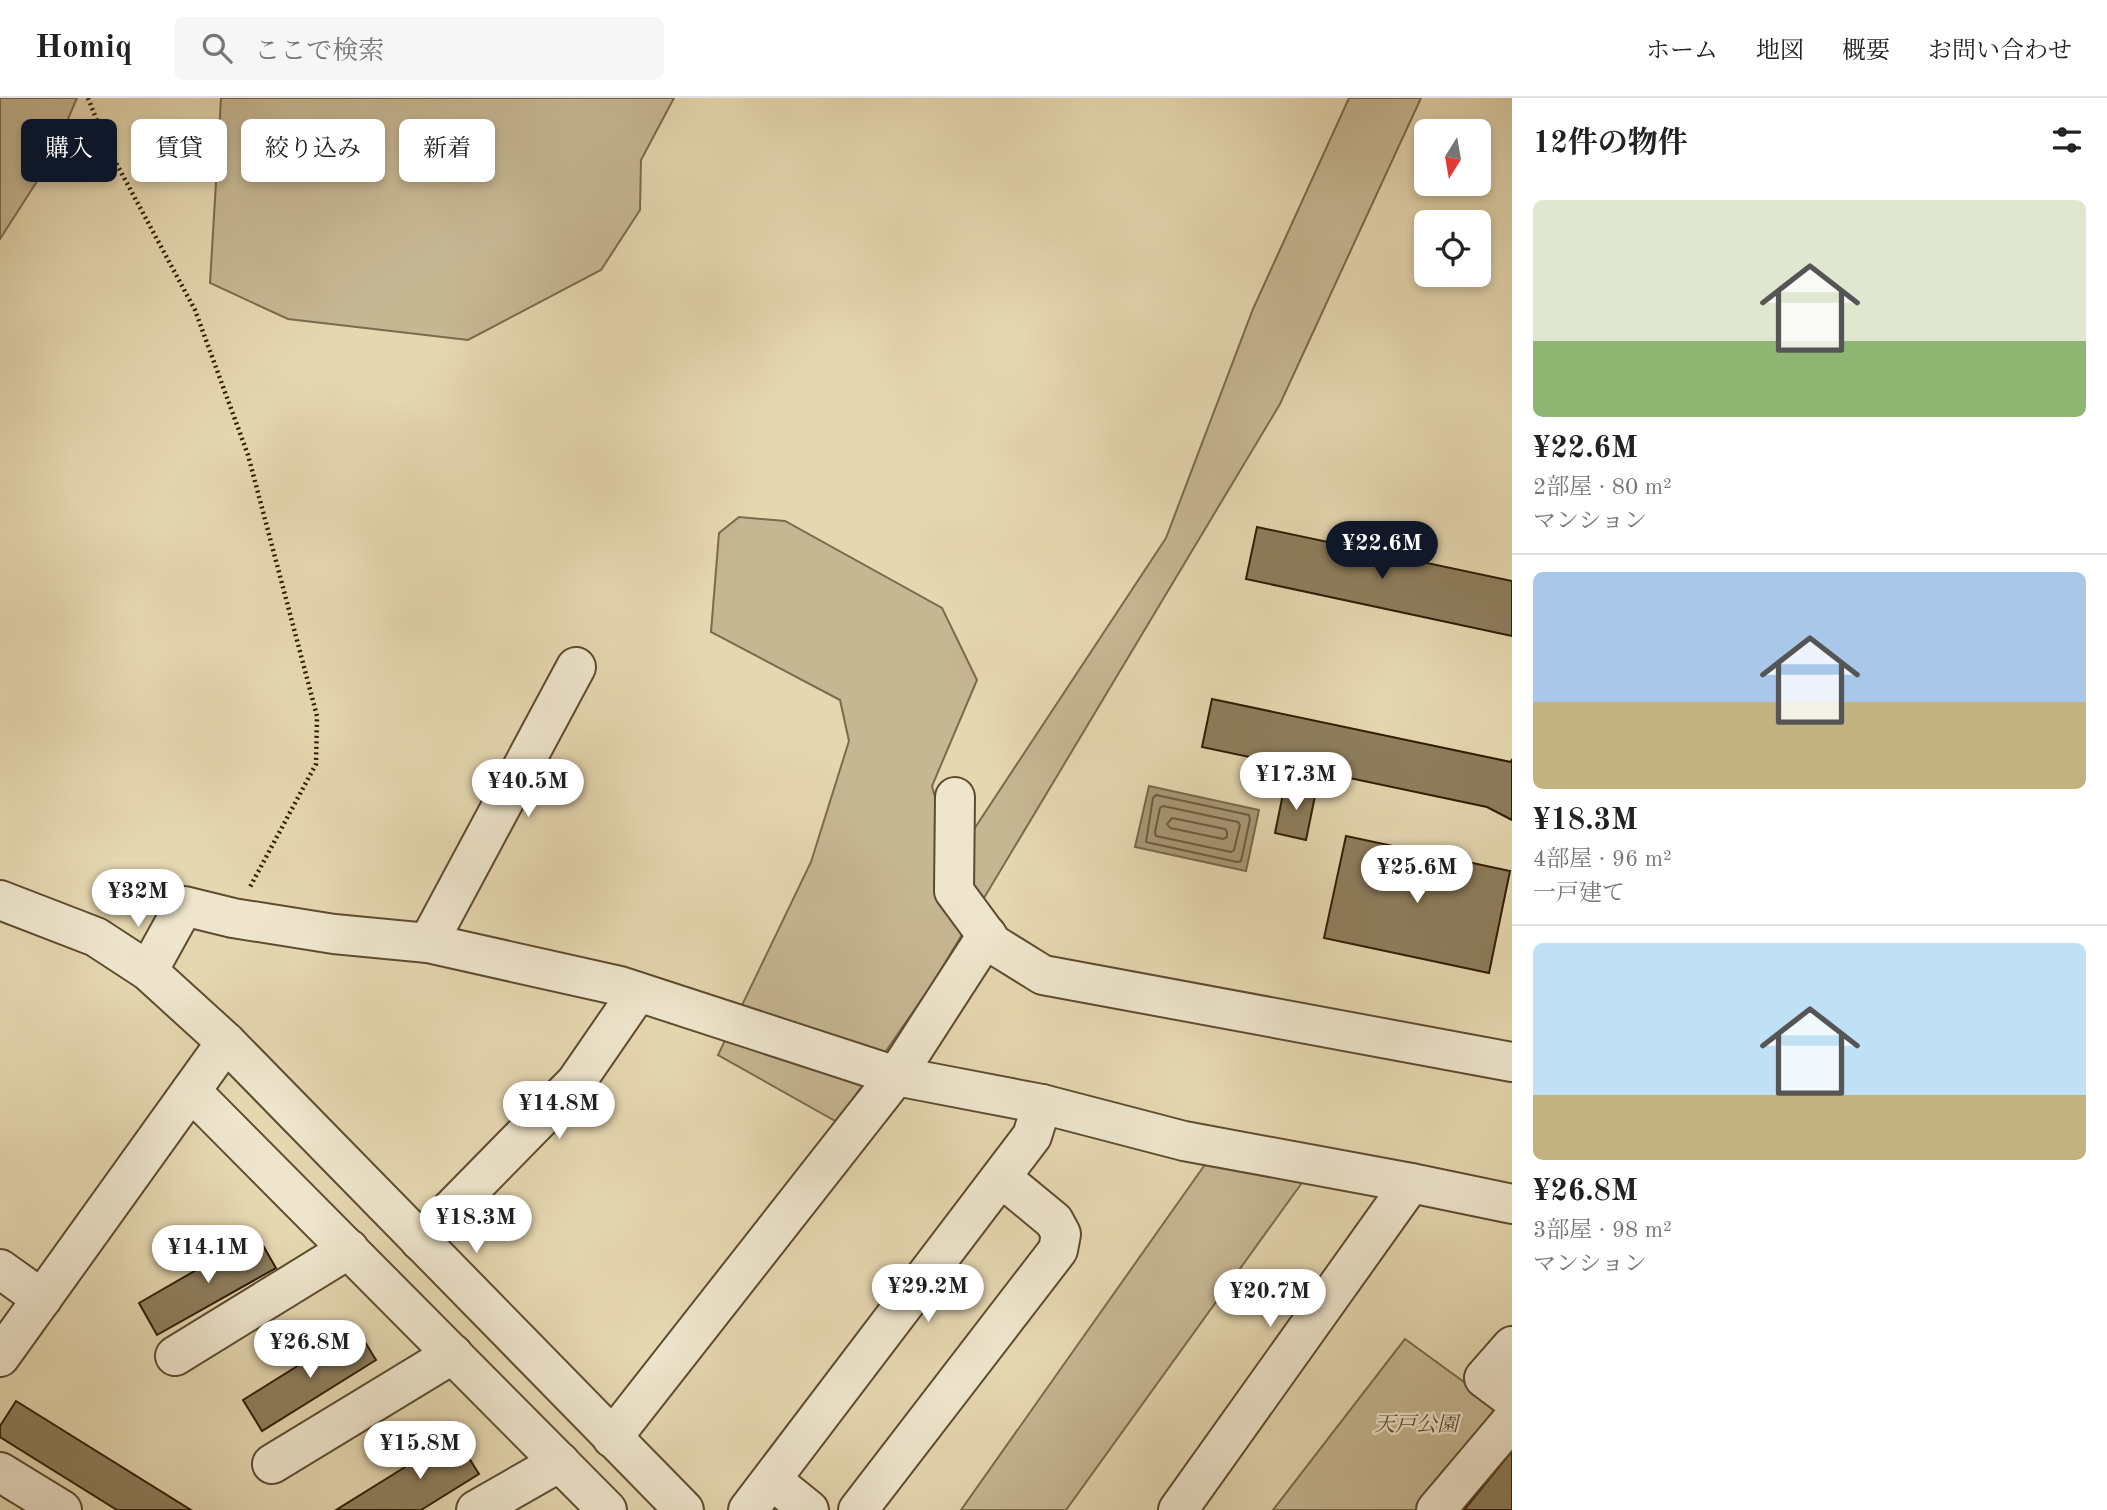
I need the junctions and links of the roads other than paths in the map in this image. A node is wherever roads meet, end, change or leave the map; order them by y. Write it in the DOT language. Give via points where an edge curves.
graph roads {
  1 [pos="576,667"];
  2 [pos="955,797"];
  3 [pos="0,900"];
  4 [pos="987,935"];
  5 [pos="428,943"];
  6 [pos="148,971"];
  7 [pos="638,992"];
  8 [pos="226,1042"];
  9 [pos="1512,1062"];
  10 [pos="896,1076"];
  11 [pos="191,1091"];
  12 [pos="1042,1104"];
  13 [pos="1002,1178"];
  14 [pos="1411,1183"];
  15 [pos="1512,1204"];
  16 [pos="420,1241"];
  17 [pos="349,1250"];
  18 [pos="0,1269"];
  19 [pos="42,1299"];
  20 [pos="1512,1346"];
  21 [pos="453,1354"];
  22 [pos="175,1356"];
  23 [pos="0,1357"];
  24 [pos="1512,1399"];
  25 [pos="1512,1420"];
  26 [pos="612,1438"];
  27 [pos="560,1462"];
  28 [pos="272,1464"];
  29 [pos="0,1472"];
  30 [pos="772,1480"];
  31 [pos="62,1510"];
  32 [pos="476,1510"];
  33 [pos="607,1510"];
  34 [pos="684,1510"];
  35 [pos="748,1510"];
  36 [pos="808,1510"];
  37 [pos="858,1510"];
  38 [pos="1178,1510"];
  39 [pos="1436,1510"];
  1 -- 5 [label="street"];
  2 -- 4 [label="street" via="954,891"];
  3 -- 6 [label="street" via="96,937"];
  4 -- 9 [label="street" via="993,944 1043,975"];
  4 -- 10 [label="street"];
  5 -- 6 [label="street" via="334,934 184,906"];
  5 -- 7 [label="street"];
  6 -- 8 [label="street"];
  7 -- 10 [label="street"];
  7 -- 16 [label="street" via="576,1082"];
  8 -- 11 [label="street"];
  8 -- 16 [label="street"];
  10 -- 12 [label="street"];
  10 -- 26 [label="street"];
  11 -- 17 [label="street"];
  11 -- 19 [label="street"];
  12 -- 13 [label="street" via="1032,1136"];
  12 -- 14 [label="street" via="1184,1141"];
  13 -- 30 [label="street"];
  13 -- 37 [label="street" via="1054,1221 1061,1234 1058,1250"];
  14 -- 15 [label="street"];
  14 -- 38 [label="street"];
  16 -- 26 [label="street"];
  17 -- 21 [label="street"];
  17 -- 22 [label="street"];
  18 -- 19 [label="street"];
  19 -- 23 [label="street"];
  20 -- 24 [label="street" via="1484,1378"];
  21 -- 27 [label="street"];
  21 -- 28 [label="street"];
  25 -- 39 [label="street"];
  26 -- 34 [label="street"];
  27 -- 32 [label="street"];
  27 -- 33 [label="street"];
  29 -- 31 [label="street"];
  30 -- 35 [label="street"];
  30 -- 36 [label="street"];
}
